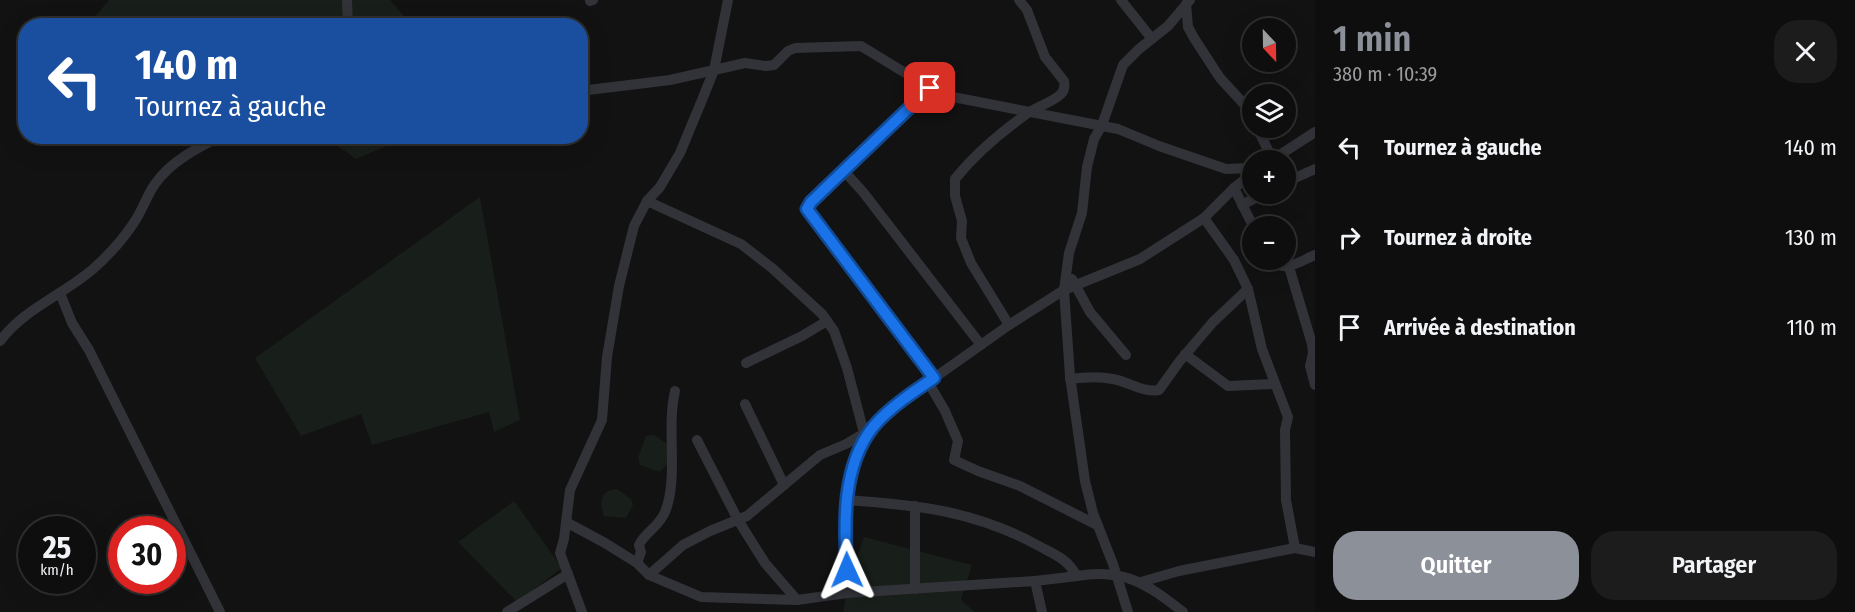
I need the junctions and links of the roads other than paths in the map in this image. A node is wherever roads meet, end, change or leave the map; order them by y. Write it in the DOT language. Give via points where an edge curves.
graph roads {
  1 [pos="347,0"];
  2 [pos="728,0"];
  3 [pos="1019,0"];
  4 [pos="1121,0"];
  5 [pos="1188,2"];
  6 [pos="348,18"];
  7 [pos="1152,39"];
  8 [pos="714,70"];
  9 [pos="930,88"];
  10 [pos="588,90"];
  11 [pos="1242,102"];
  12 [pos="1030,111"];
  13 [pos="1102,125"];
  14 [pos="1315,132"];
  15 [pos="205,144"];
  16 [pos="1287,150"];
  17 [pos="1242,168"];
  18 [pos="1315,169"];
  19 [pos="844,171"];
  20 [pos="1296,178"];
  21 [pos="1242,182"];
  22 [pos="1234,188"];
  23 [pos="647,201"];
  24 [pos="1242,205"];
  25 [pos="1248,216"];
  26 [pos="1204,218"];
  27 [pos="1315,255"];
  28 [pos="1296,264"];
  29 [pos="1067,268"];
  30 [pos="1290,270"];
  31 [pos="1076,285"];
  32 [pos="1248,289"];
  33 [pos="1064,290"];
  34 [pos="60,293"];
  35 [pos="827,321"];
  36 [pos="1010,325"];
  37 [pos="0,341"];
  38 [pos="981,345"];
  39 [pos="1185,354"];
  40 [pos="1126,355"];
  41 [pos="746,363"];
  42 [pos="1070,379"];
  43 [pos="931,380"];
  44 [pos="1275,384"];
  45 [pos="1315,385"];
  46 [pos="675,391"];
  47 [pos="745,404"];
  48 [pos="868,430"];
  49 [pos="697,440"];
  50 [pos="784,485"];
  51 [pos="848,500"];
  52 [pos="915,506"];
  53 [pos="738,520"];
  54 [pos="566,522"];
  55 [pos="1097,525"];
  56 [pos="1295,548"];
  57 [pos="1315,552"];
  58 [pos="637,563"];
  59 [pos="568,574"];
  60 [pos="649,574"];
  61 [pos="1077,576"];
  62 [pos="1117,576"];
  63 [pos="1035,581"];
  64 [pos="1141,582"];
  65 [pos="915,589"];
  66 [pos="847,593"];
  67 [pos="797,600"];
  68 [pos="220,612"];
  69 [pos="507,612"];
  70 [pos="582,612"];
  71 [pos="1042,612"];
  72 [pos="1128,612"];
  73 [pos="1183,612"];
  1 -- 6 [label="street"];
  2 -- 8 [label="street"];
  3 -- 12 [label="street" via="1027,10 1045,57 1064,81 1059,96"];
  4 -- 7 [label="street"];
  5 -- 7 [label="street"];
  5 -- 11 [label="street" via="1188,27 1220,78"];
  7 -- 13 [label="street" via="1124,65"];
  8 -- 9 [label="street" via="745,63 774,65 795,48 861,46"];
  8 -- 10 [label="street"];
  8 -- 23 [label="street" via="680,153 660,188"];
  9 -- 12 [label="street" via="953,97"];
  9 -- 19 [label="street"];
  12 -- 13 [label="street"];
  12 -- 36 [label="street" via="988,143 955,179 961,238 970,263"];
  13 -- 17 [label="street" via="1226,169"];
  13 -- 29 [label="street" via="1087,167 1082,213"];
  14 -- 16 [label="street"];
  15 -- 34 [label="street" via="168,169 109,254"];
  18 -- 20 [label="street"];
  19 -- 38 [label="street"];
  19 -- 43 [label="street" via="807,209"];
  21 -- 22 [label="street"];
  22 -- 24 [label="street"];
  22 -- 26 [label="street"];
  23 -- 35 [label="street" via="741,244"];
  23 -- 54 [label="street" via="634,226 619,286 602,420 570,490"];
  24 -- 25 [label="street"];
  26 -- 31 [label="street" via="1140,259"];
  26 -- 32 [label="street" via="1234,260"];
  27 -- 28 [label="street"];
  29 -- 31 [label="street"];
  29 -- 33 [label="street"];
  30 -- 45 [label="street" via="1312,344 1310,366"];
  31 -- 33 [label="street"];
  31 -- 40 [label="street" via="1090,312"];
  32 -- 39 [label="street"];
  32 -- 44 [label="street"];
  33 -- 36 [label="street"];
  33 -- 42 [label="street"];
  34 -- 37 [label="street" via="20,318"];
  34 -- 68 [label="street"];
  35 -- 41 [label="street"];
  35 -- 48 [label="street" via="834,331"];
  36 -- 38 [label="street"];
  38 -- 43 [label="street"];
  39 -- 42 [label="street" via="1160,390 1151,392 1094,376"];
  39 -- 44 [label="street" via="1228,386"];
  42 -- 55 [label="street"];
  43 -- 48 [label="street"];
  43 -- 55 [label="street" via="958,441 954,460 1020,486"];
  44 -- 56 [label="street" via="1288,417 1286,500"];
  46 -- 58 [label="street" via="670,410 672,475 666,512 639,545"];
  47 -- 50 [label="street"];
  48 -- 50 [label="street" via="820,456"];
  48 -- 51 [label="street" via="856,458"];
  49 -- 53 [label="street"];
  50 -- 53 [label="street"];
  51 -- 52 [label="street"];
  51 -- 66 [label="street"];
  52 -- 61 [label="street" via="967,516 1021,536 1069,562"];
  52 -- 65 [label="street"];
  53 -- 60 [label="street" via="683,545"];
  53 -- 67 [label="street" via="765,563"];
  54 -- 58 [label="street"];
  54 -- 59 [label="street" via="560,553"];
  55 -- 62 [label="street"];
  56 -- 57 [label="street"];
  56 -- 64 [label="street"];
  58 -- 60 [label="street"];
  59 -- 69 [label="street"];
  59 -- 70 [label="street"];
  60 -- 67 [label="street" via="700,597"];
  61 -- 62 [label="street"];
  61 -- 63 [label="street"];
  62 -- 64 [label="street"];
  62 -- 72 [label="street"];
  63 -- 65 [label="street"];
  63 -- 71 [label="street"];
  64 -- 73 [label="street"];
  65 -- 66 [label="street"];
  66 -- 67 [label="street"];
}
